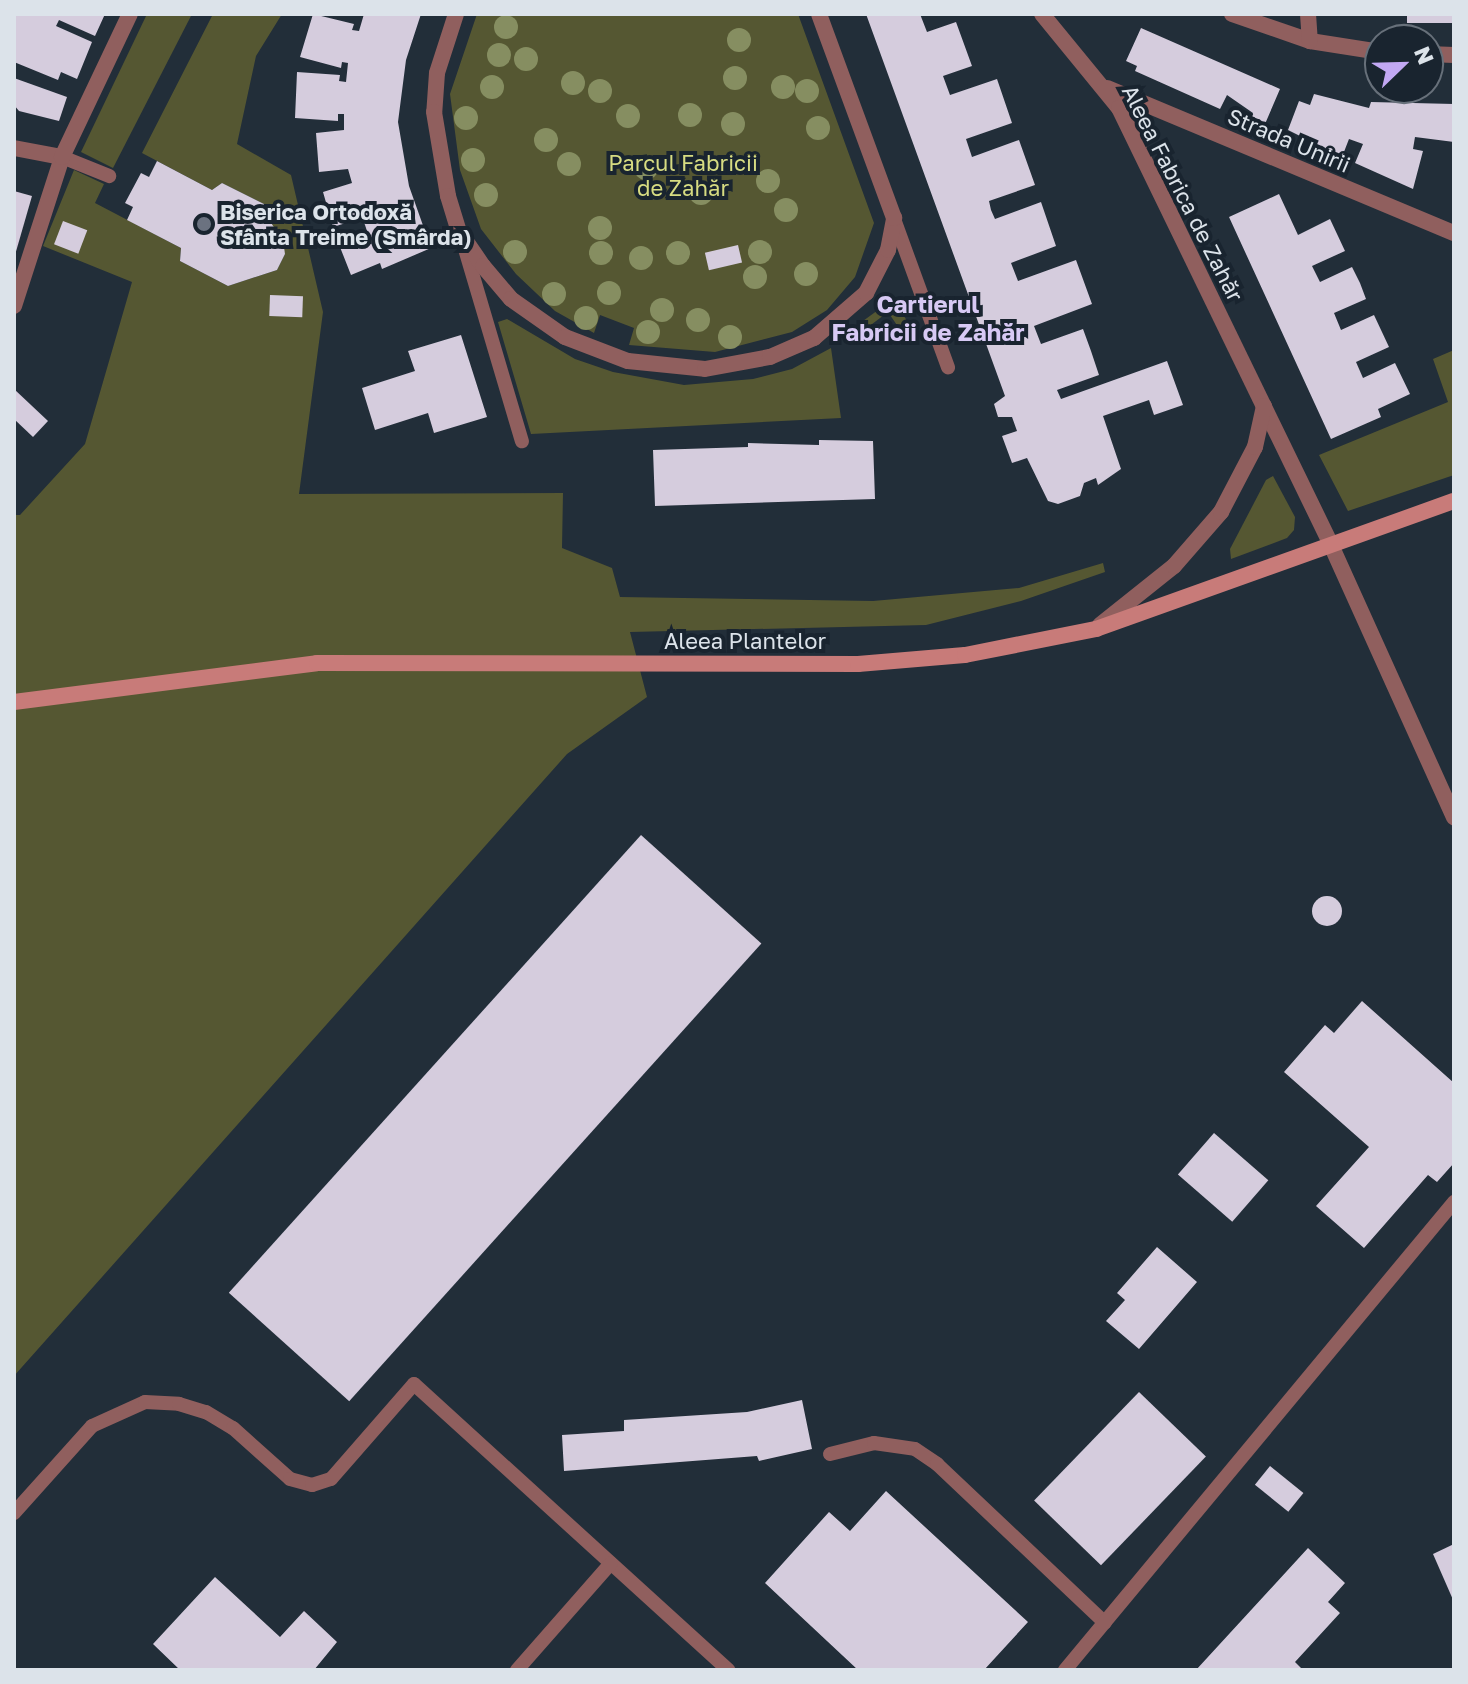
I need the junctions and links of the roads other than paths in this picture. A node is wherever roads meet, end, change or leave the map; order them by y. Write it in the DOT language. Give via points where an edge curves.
graph roads {
  1 [pos="130,14"];
  2 [pos="456,14"];
  3 [pos="819,14"];
  4 [pos="1042,14"];
  5 [pos="1232,14"];
  6 [pos="1308,14"];
  7 [pos="1310,41"];
  8 [pos="1364,49"];
  9 [pos="1107,88"];
  10 [pos="14,148"];
  11 [pos="62,157"];
  12 [pos="109,176"];
  13 [pos="894,218"];
  14 [pos="459,231"];
  15 [pos="1454,233"];
  16 [pos="14,306"];
  17 [pos="948,367"];
  18 [pos="1264,406"];
  19 [pos="522,441"];
  20 [pos="1454,501"];
  21 [pos="1331,545"];
  22 [pos="1096,629"];
  23 [pos="14,702"];
  24 [pos="1454,818"];
  25 [pos="1454,1202"];
  26 [pos="830,1454"];
  27 [pos="14,1513"];
  28 [pos="611,1563"];
  29 [pos="1105,1623"];
  30 [pos="517,1670"];
  31 [pos="728,1670"];
  32 [pos="1065,1670"];
  1 -- 11 [label="street"];
  2 -- 14 [label="street" via="437,73 434,112"];
  3 -- 13 [label="street"];
  4 -- 9 [label="street, Aleea Fabrica de Zahăr"];
  5 -- 7 [label="street"];
  6 -- 7 [label="street"];
  7 -- 8 [label="street"];
  9 -- 15 [label="street, Strada Unirii"];
  9 -- 18 [label="street, Aleea Fabrica de Zahăr"];
  10 -- 11 [label="street"];
  11 -- 12 [label="lane"];
  11 -- 16 [label="street"];
  13 -- 14 [label="street" via="877,276 831,326 770,357 705,369 628,361 565,337 511,299"];
  13 -- 17 [label="lane"];
  14 -- 19 [label="lane"];
  18 -- 21 [label="street, Aleea Fabrica de Zahăr"];
  18 -- 22 [label="street" via="1252,455 1221,512 1174,566"];
  20 -- 21 [label="main road, Aleea Plantelor"];
  21 -- 22 [label="main road, Aleea Plantelor"];
  21 -- 24 [label="street"];
  22 -- 23 [label="main road, Aleea Plantelor" via="965,655 858,664 317,663"];
  25 -- 29 [label="lane"];
  26 -- 29 [label="lane" via="874,1443 915,1449"];
  27 -- 28 [label="lane" via="92,1426 145,1402 206,1412 233,1428 290,1479 312,1485 331,1479 414,1384"];
  28 -- 30 [label="lane"];
  28 -- 31 [label="lane"];
  29 -- 32 [label="lane"];
}
